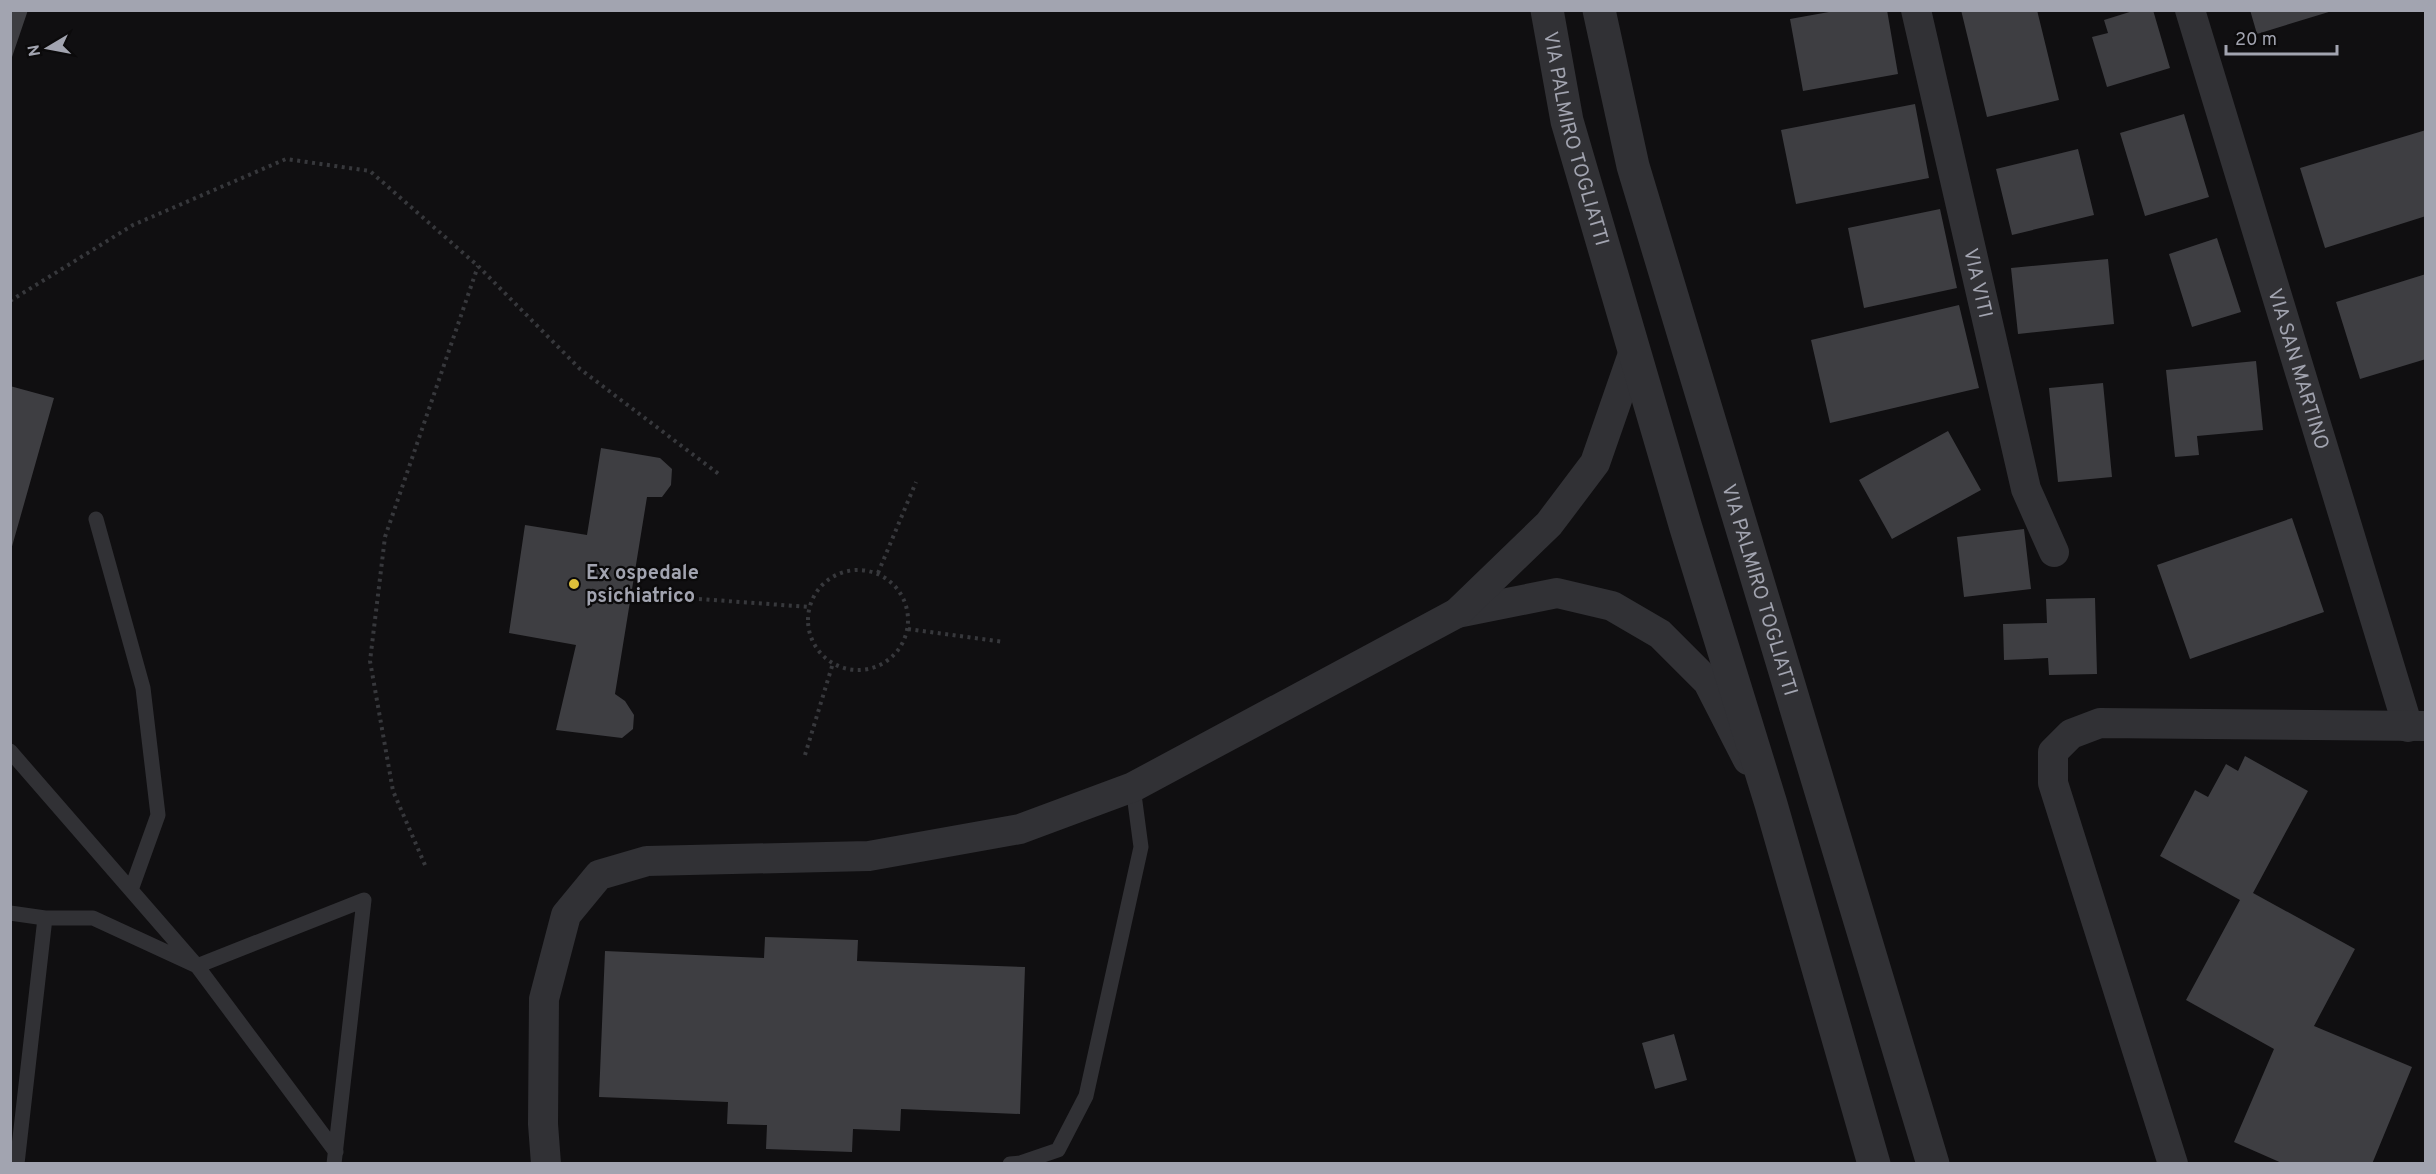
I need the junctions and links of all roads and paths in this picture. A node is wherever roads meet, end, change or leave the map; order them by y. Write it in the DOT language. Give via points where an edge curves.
graph roads {
  1 [pos="1547,10"];
  2 [pos="1599,10"];
  3 [pos="1916,10"];
  4 [pos="2190,10"];
  5 [pos="478,266"];
  6 [pos="10,301"];
  7 [pos="1634,351"];
  8 [pos="720,475"];
  9 [pos="916,482"];
  10 [pos="96,519"];
  11 [pos="2054,552"];
  12 [pos="878,573"];
  13 [pos="699,599"];
  14 [pos="810,607"];
  15 [pos="1457,613"];
  16 [pos="908,629"];
  17 [pos="1004,642"];
  18 [pos="833,663"];
  19 [pos="2421,727"];
  20 [pos="10,751"];
  21 [pos="805,755"];
  22 [pos="1133,786"];
  23 [pos="1771,804"];
  24 [pos="425,865"];
  25 [pos="130,890"];
  26 [pos="10,913"];
  27 [pos="45,918"];
  28 [pos="197,966"];
  29 [pos="335,1158"];
  30 [pos="17,1164"];
  31 [pos="546,1164"];
  32 [pos="1010,1164"];
  33 [pos="1874,1164"];
  34 [pos="1933,1164"];
  35 [pos="2173,1164"];
  1 -- 7 [label="street, VIA PALMIRO TOGLIATTI" via="1567,121"];
  2 -- 34 [label="street, VIA PALMIRO TOGLIATTI" via="1633,166"];
  3 -- 11 [label="street, VIA VITI" via="2026,489"];
  4 -- 19 [label="street, VIA SAN MARTINO"];
  5 -- 6 [label="path" via="370,171 286,159 133,225"];
  5 -- 8 [label="path" via="580,369"];
  5 -- 24 [label="path" via="385,537 370,661 393,791"];
  7 -- 15 [label="street" via="1595,463 1550,524"];
  7 -- 23 [label="street, VIA PALMIRO TOGLIATTI"];
  9 -- 12 [label="path"];
  10 -- 25 [label="lane" via="143,688 158,815"];
  12 -- 14 [label="path" via="844,571 817,591"];
  12 -- 16 [label="path" via="903,596"];
  13 -- 14 [label="path"];
  14 -- 18 [label="path" via="808,624 812,640"];
  15 -- 22 [label="street"];
  15 -- 23 [label="street" via="1557,593 1612,606 1660,634 1707,682"];
  16 -- 17 [label="path"];
  16 -- 18 [label="path" via="892,657 879,666 848,669"];
  18 -- 21 [label="path"];
  19 -- 35 [label="street" via="2100,723 2071,734 2053,752 2053,783"];
  20 -- 25 [label="lane"];
  22 -- 31 [label="street" via="1020,829 869,856 647,861 599,875 566,915 544,999"];
  22 -- 32 [label="lane" via="1142,847 1086,1096 1058,1150"];
  23 -- 33 [label="street, VIA PALMIRO TOGLIATTI"];
  25 -- 28 [label="lane"];
  26 -- 27 [label="lane"];
  27 -- 28 [label="lane" via="93,918"];
  27 -- 30 [label="lane"];
  28 -- 29 [label="lane"];
  28 -- 29 [label="lane" via="364,900"];
}
